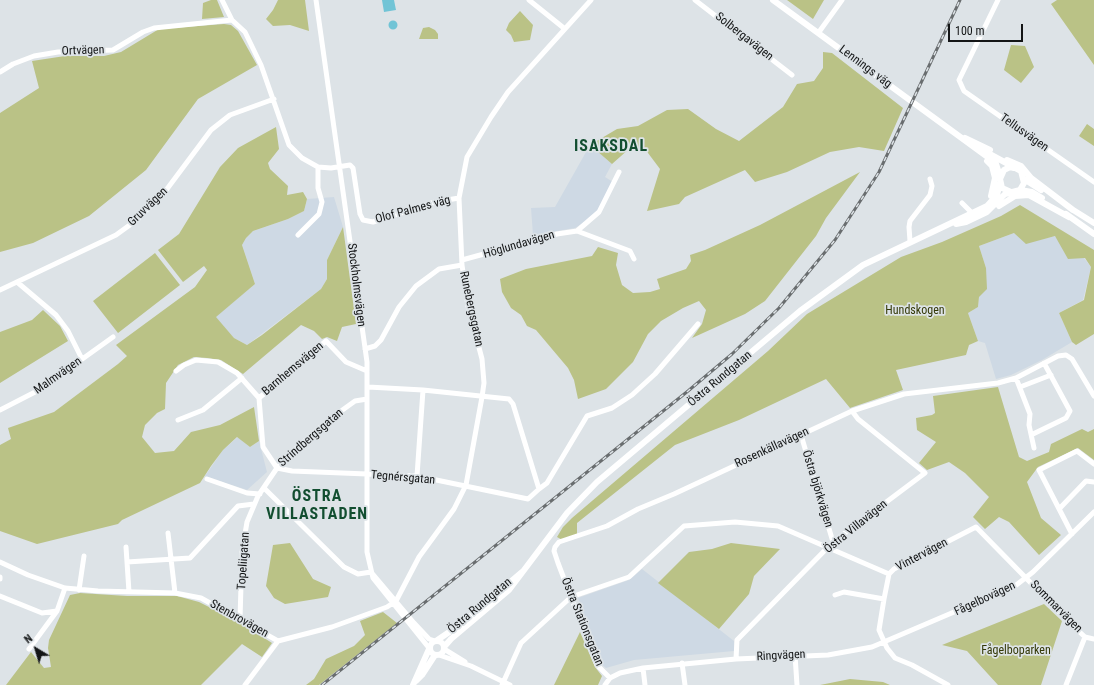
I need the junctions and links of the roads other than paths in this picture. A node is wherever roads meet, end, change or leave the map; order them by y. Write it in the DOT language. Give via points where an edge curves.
graph roads {
  1 [pos="222,0"];
  2 [pos="316,0"];
  3 [pos="529,0"];
  4 [pos="591,0"];
  5 [pos="695,0"];
  6 [pos="773,0"];
  7 [pos="842,0"];
  8 [pos="998,0"];
  9 [pos="232,20"];
  10 [pos="565,29"];
  11 [pos="819,32"];
  12 [pos="0,72"];
  13 [pos="792,75"];
  14 [pos="274,99"];
  15 [pos="956,134"];
  16 [pos="340,166"];
  17 [pos="318,167"];
  18 [pos="1014,168"];
  19 [pos="619,172"];
  20 [pos="1000,176"];
  21 [pos="930,179"];
  22 [pos="1024,179"];
  23 [pos="1094,182"];
  24 [pos="1000,183"];
  25 [pos="1020,190"];
  26 [pos="1012,192"];
  27 [pos="458,198"];
  28 [pos="962,203"];
  29 [pos="1074,210"];
  30 [pos="987,212"];
  31 [pos="972,213"];
  32 [pos="1069,216"];
  33 [pos="1094,223"];
  34 [pos="949,226"];
  35 [pos="577,231"];
  36 [pos="1094,234"];
  37 [pos="298,235"];
  38 [pos="910,241"];
  39 [pos="634,259"];
  40 [pos="462,263"];
  41 [pos="17,282"];
  42 [pos="0,290"];
  43 [pos="698,324"];
  44 [pos="113,337"];
  45 [pos="365,349"];
  46 [pos="82,359"];
  47 [pos="1044,363"];
  48 [pos="176,371"];
  49 [pos="367,371"];
  50 [pos="1050,375"];
  51 [pos="242,378"];
  52 [pos="1016,378"];
  53 [pos="368,387"];
  54 [pos="1020,387"];
  55 [pos="423,390"];
  56 [pos="1094,396"];
  57 [pos="482,397"];
  58 [pos="259,398"];
  59 [pos="367,399"];
  60 [pos="0,410"];
  61 [pos="852,411"];
  62 [pos="178,420"];
  63 [pos="1033,434"];
  64 [pos="801,435"];
  65 [pos="1034,448"];
  66 [pos="1094,464"];
  67 [pos="277,468"];
  68 [pos="366,474"];
  69 [pos="417,476"];
  70 [pos="206,480"];
  71 [pos="1094,482"];
  72 [pos="466,485"];
  73 [pos="264,488"];
  74 [pos="539,489"];
  75 [pos="260,494"];
  76 [pos="254,504"];
  77 [pos="1060,508"];
  78 [pos="1094,512"];
  79 [pos="976,526"];
  80 [pos="168,533"];
  81 [pos="1072,534"];
  82 [pos="833,542"];
  83 [pos="126,547"];
  84 [pos="827,549"];
  85 [pos="84,556"];
  86 [pos="171,558"];
  87 [pos="0,562"];
  88 [pos="127,562"];
  89 [pos="558,563"];
  90 [pos="523,571"];
  91 [pos="371,572"];
  92 [pos="889,574"];
  93 [pos="1026,578"];
  94 [pos="65,588"];
  95 [pos="79,590"];
  96 [pos="129,592"];
  97 [pos="175,593"];
  98 [pos="835,594"];
  99 [pos="0,596"];
  100 [pos="571,597"];
  101 [pos="884,599"];
  102 [pos="394,603"];
  103 [pos="57,610"];
  104 [pos="240,618"];
  105 [pos="1085,637"];
  106 [pos="1094,638"];
  107 [pos="278,641"];
  108 [pos="436,641"];
  109 [pos="884,643"];
  110 [pos="429,648"];
  111 [pos="444,648"];
  112 [pos="29,649"];
  113 [pos="437,655"];
  114 [pos="795,655"];
  115 [pos="736,659"];
  116 [pos="682,663"];
  117 [pos="471,666"];
  118 [pos="642,668"];
  119 [pos="610,678"];
  120 [pos="414,683"];
  121 [pos="503,684"];
  122 [pos="245,685"];
  123 [pos="510,685"];
  124 [pos="605,685"];
  125 [pos="645,685"];
  126 [pos="685,685"];
  127 [pos="797,685"];
  128 [pos="948,685"];
  129 [pos="1066,685"];
  1 -- 9 [label="street"];
  2 -- 16 [label="street, Stockholmsvägen"];
  3 -- 10 [label="street"];
  4 -- 10 [label="street, Runebergsgatan"];
  5 -- 13 [label="street, Solbergavägen"];
  6 -- 11 [label="main road, Lennings väg"];
  7 -- 11 [label="street"];
  8 -- 23 [label="street, Tellusvägen" via="959,80 964,90"];
  9 -- 12 [label="street, Ortvägen" via="154,28 113,50 58,52 34,56"];
  9 -- 14 [label="street" via="245,32"];
  10 -- 27 [label="street, Runebergsgatan" via="520,77 490,117 467,157"];
  11 -- 15 [label="main road, Lennings väg"];
  14 -- 17 [label="street" via="289,145 302,158"];
  14 -- 41 [label="street, Gruvvägen" via="230,115 211,130 164,193 138,219 116,234"];
  15 -- 18 [label="main road, Lennings väg"];
  15 -- 20 [label="main road, Lennings väg" via="996,164"];
  15 -- 29 [label="main road, Lennings väg" via="1022,166 1031,178"];
  15 -- 31 [label="main road" via="987,161 994,172 993,193"];
  16 -- 17 [label="street"];
  16 -- 27 [label="street, Olof Palmes väg" via="350,165 355,171 363,220 373,222 436,202"];
  16 -- 45 [label="street, Stockholmsvägen"];
  17 -- 37 [label="street" via="318,188 322,202 319,214"];
  18 -- 20 [label="main road" via="1007,168"];
  18 -- 22 [label="main road" via="1021,172"];
  19 -- 35 [label="street" via="600,212"];
  20 -- 24 [label="main road"];
  21 -- 38 [label="street" via="930,194 910,221"];
  22 -- 25 [label="main road"];
  22 -- 29 [label="main road, Lennings väg"];
  24 -- 26 [label="main road" via="1006,191"];
  24 -- 31 [label="main road, Östra Rundgatan" via="997,195 992,201"];
  25 -- 26 [label="main road"];
  25 -- 32 [label="main road" via="1032,192"];
  26 -- 30 [label="main road, Östra Rundgatan" via="1005,194"];
  27 -- 40 [label="street, Runebergsgatan"];
  28 -- 31 [label="street"];
  29 -- 33 [label="main road, Lennings väg"];
  30 -- 32 [label="main road" via="1009,198 1022,195"];
  30 -- 34 [label="main road, Östra Rundgatan" via="966,222"];
  31 -- 34 [label="main road, Östra Rundgatan"];
  32 -- 36 [label="main road"];
  34 -- 38 [label="main road, Östra Rundgatan"];
  35 -- 39 [label="street, Höglundavägen" via="630,251"];
  35 -- 40 [label="street, Höglundavägen" via="557,234"];
  38 -- 90 [label="main road, Östra Rundgatan" via="863,265 826,291 602,478 567,513"];
  40 -- 45 [label="street, Höglundavägen" via="439,269 416,286 398,307 381,340 375,346"];
  40 -- 57 [label="street, Runebergsgatan" via="468,306 482,359"];
  41 -- 42 [label="street, Gruvvägen"];
  41 -- 46 [label="street" via="56,315 68,331"];
  43 -- 74 [label="street" via="655,374 632,395 612,408 587,416 547,483"];
  44 -- 46 [label="street, Malmvägen"];
  45 -- 49 [label="street, Stockholmsvägen"];
  46 -- 60 [label="street, Malmvägen" via="39,390"];
  47 -- 50 [label="street"];
  47 -- 52 [label="street, Rosenkällavägen"];
  47 -- 56 [label="street, Rosenkällavägen" via="1066,355 1072,359"];
  48 -- 51 [label="street" via="196,360 218,362"];
  49 -- 53 [label="street, Stockholmsvägen"];
  49 -- 58 [label="street, Barnhemsvägen" via="346,362 326,340"];
  50 -- 54 [label="street"];
  50 -- 63 [label="street" via="1070,411 1066,418"];
  51 -- 58 [label="street"];
  51 -- 62 [label="street" via="203,410"];
  52 -- 54 [label="street"];
  52 -- 61 [label="street, Rosenkällavägen" via="998,383 904,394"];
  53 -- 55 [label="street"];
  53 -- 59 [label="street, Stockholmsvägen"];
  54 -- 63 [label="street" via="1030,414 1029,425"];
  55 -- 57 [label="street"];
  55 -- 69 [label="street"];
  57 -- 72 [label="street, Runebergsgatan"];
  57 -- 74 [label="street" via="507,398 512,402"];
  58 -- 67 [label="street, Barnhemsvägen" via="263,447"];
  59 -- 67 [label="street, Strindbergsgatan" via="355,401 330,419"];
  59 -- 68 [label="street, Stockholmsvägen"];
  61 -- 64 [label="street, Rosenkällavägen"];
  61 -- 82 [label="street, Östra Villavägen" via="858,419 925,473"];
  63 -- 65 [label="street"];
  64 -- 82 [label="street, Östra björkvägen"];
  64 -- 89 [label="street, Rosenkällavägen" via="638,509 607,526 559,542 554,551"];
  66 -- 77 [label="street" via="1077,451 1039,470"];
  67 -- 68 [label="street, Tegnérsgatan"];
  67 -- 73 [label="street, Strindbergsgatan"];
  68 -- 69 [label="street, Tegnérsgatan"];
  68 -- 91 [label="street, Stockholmsvägen" via="367,546"];
  69 -- 72 [label="street, Tegnérsgatan"];
  70 -- 75 [label="street" via="247,493"];
  71 -- 77 [label="street" via="1086,481"];
  72 -- 74 [label="street, Tegnérsgatan" via="528,499"];
  72 -- 102 [label="street, Runebergsgatan" via="454,509 419,557"];
  73 -- 75 [label="street, Strindbergsgatan"];
  73 -- 91 [label="street" via="344,567 358,574"];
  75 -- 76 [label="street, Strindbergsgatan"];
  76 -- 86 [label="street" via="238,506 190,558"];
  76 -- 104 [label="street, Topeliigatan" via="247,522 242,552"];
  77 -- 81 [label="street"];
  78 -- 81 [label="street, Fågelbovägen"];
  79 -- 92 [label="street, Vintervägen"];
  79 -- 93 [label="street, Sommarvägen"];
  80 -- 86 [label="street"];
  81 -- 93 [label="street, Fågelbovägen"];
  82 -- 84 [label="street, Östra Villavägen"];
  83 -- 88 [label="street"];
  84 -- 92 [label="street"];
  84 -- 100 [label="street" via="778,526 735,522 684,526 629,577"];
  84 -- 115 [label="street, Östra Villavägen" via="737,640"];
  85 -- 95 [label="street"];
  86 -- 88 [label="street"];
  86 -- 97 [label="street"];
  87 -- 94 [label="street, Stenbrovägen"];
  88 -- 96 [label="street"];
  89 -- 100 [label="street, Östra Stationsgatan"];
  90 -- 108 [label="main road, Östra Rundgatan" via="461,624"];
  90 -- 111 [label="main road, Östra Rundgatan" via="509,590 450,639"];
  91 -- 102 [label="street"];
  92 -- 101 [label="street, Vintervägen"];
  93 -- 105 [label="street, Sommarvägen"];
  93 -- 109 [label="street, Fågelbovägen" via="1015,586"];
  94 -- 95 [label="street, Stenbrovägen"];
  94 -- 103 [label="street"];
  95 -- 96 [label="street, Stenbrovägen"];
  96 -- 97 [label="street, Stenbrovägen"];
  97 -- 104 [label="street, Stenbrovägen" via="201,598"];
  98 -- 101 [label="street" via="844,592"];
  99 -- 103 [label="street" via="42,613"];
  100 -- 119 [label="street, Östra Stationsgatan" via="597,665"];
  100 -- 121 [label="street" via="522,643"];
  101 -- 109 [label="street, Vintervägen" via="879,630"];
  102 -- 107 [label="street, Stenbrovägen" via="332,628"];
  102 -- 108 [label="street"];
  102 -- 110 [label="street"];
  103 -- 112 [label="street"];
  104 -- 107 [label="street, Stenbrovägen" via="259,632"];
  105 -- 106 [label="street"];
  105 -- 129 [label="street"];
  107 -- 122 [label="street"];
  108 -- 110 [label="main road" via="430,644"];
  108 -- 111 [label="main road" via="442,643"];
  109 -- 114 [label="street, Ringvägen" via="872,648 843,653"];
  109 -- 128 [label="street" via="895,658"];
  110 -- 113 [label="main road" via="431,653"];
  110 -- 120 [label="main road"];
  111 -- 113 [label="main road"];
  111 -- 117 [label="street"];
  113 -- 117 [label="street"];
  113 -- 120 [label="main road"];
  114 -- 115 [label="street, Ringvägen"];
  114 -- 127 [label="street"];
  115 -- 116 [label="street, Ringvägen"];
  116 -- 118 [label="street, Ringvägen"];
  116 -- 126 [label="street"];
  117 -- 121 [label="street"];
  118 -- 119 [label="street, Ringvägen"];
  118 -- 125 [label="street"];
  119 -- 124 [label="street"];
  121 -- 123 [label="street"];
}
